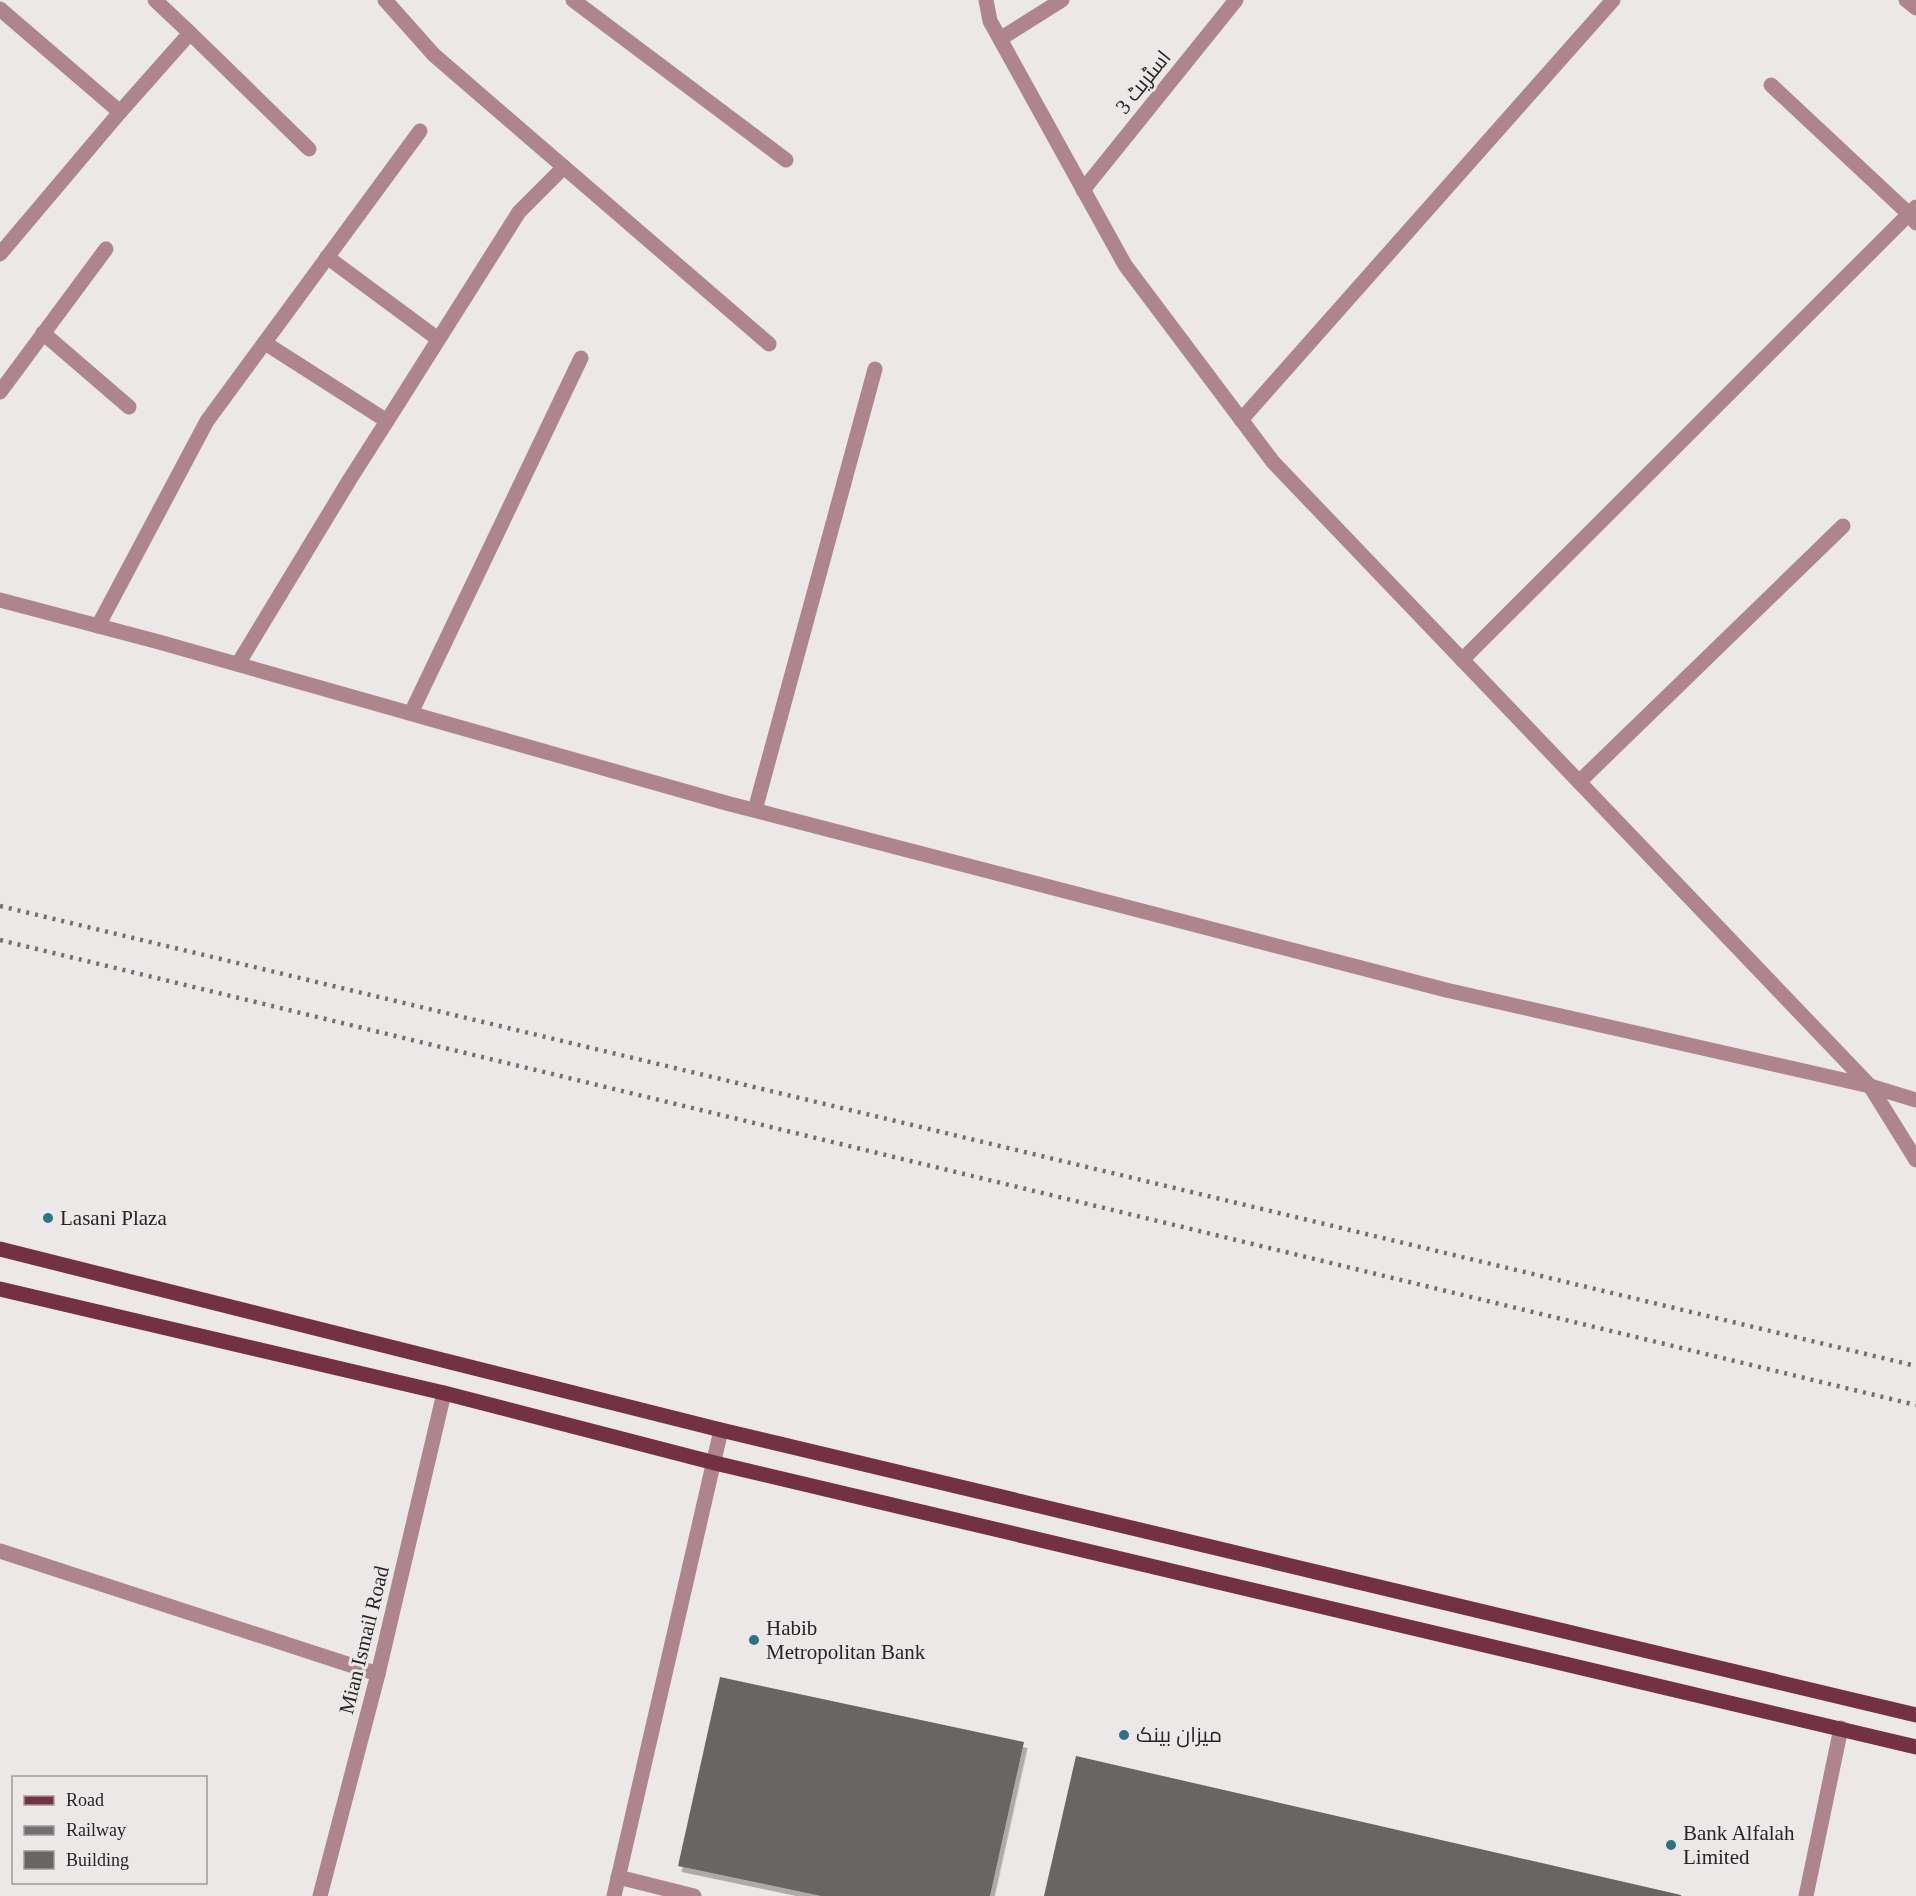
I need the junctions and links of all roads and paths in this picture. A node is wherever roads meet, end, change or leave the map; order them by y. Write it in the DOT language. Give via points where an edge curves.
graph roads {
  1 [pos="155,0"];
  2 [pos="385,0"];
  3 [pos="573,0"];
  4 [pos="986,0"];
  5 [pos="1062,0"];
  6 [pos="1236,0"];
  7 [pos="1613,0"];
  8 [pos="1906,0"];
  9 [pos="1916,8"];
  10 [pos="0,9"];
  11 [pos="190,33"];
  12 [pos="1000,39"];
  13 [pos="1771,85"];
  14 [pos="120,112"];
  15 [pos="420,131"];
  16 [pos="309,149"];
  17 [pos="786,160"];
  18 [pos="564,167"];
  19 [pos="1083,190"];
  20 [pos="1914,214"];
  21 [pos="106,249"];
  22 [pos="0,254"];
  23 [pos="327,257"];
  24 [pos="43,333"];
  25 [pos="438,339"];
  26 [pos="265,343"];
  27 [pos="770,344"];
  28 [pos="581,358"];
  29 [pos="875,369"];
  30 [pos="0,392"];
  31 [pos="129,407"];
  32 [pos="387,420"];
  33 [pos="1241,420"];
  34 [pos="1844,526"];
  35 [pos="0,600"];
  36 [pos="98,626"];
  37 [pos="1462,660"];
  38 [pos="238,664"];
  39 [pos="411,713"];
  40 [pos="1579,782"];
  41 [pos="755,810"];
  42 [pos="1870,1086"];
  43 [pos="1916,1100"];
  44 [pos="1916,1160"];
  45 [pos="0,1249"];
  46 [pos="0,1289"];
  47 [pos="444,1393"];
  48 [pos="721,1430"];
  49 [pos="715,1463"];
  50 [pos="0,1551"];
  51 [pos="378,1674"];
  52 [pos="1916,1714"];
  53 [pos="1840,1728"];
  54 [pos="1916,1747"];
  55 [pos="618,1877"];
  56 [pos="320,1896"];
  57 [pos="614,1896"];
  58 [pos="694,1896"];
  59 [pos="1806,1896"];
  1 -- 11 [label="street"];
  2 -- 18 [label="street" via="434,55"];
  3 -- 17 [label="street"];
  4 -- 12 [label="street" via="990,21"];
  5 -- 12 [label="street"];
  6 -- 19 [label="street, اسٹریٹ 3"];
  7 -- 33 [label="street"];
  8 -- 9 [label="street"];
  10 -- 14 [label="street"];
  11 -- 14 [label="street"];
  11 -- 16 [label="street"];
  12 -- 19 [label="street"];
  13 -- 20 [label="street"];
  14 -- 22 [label="street"];
  15 -- 23 [label="street"];
  18 -- 25 [label="street" via="519,212"];
  18 -- 27 [label="street"];
  19 -- 33 [label="street" via="1125,265"];
  20 -- 37 [label="street"];
  21 -- 24 [label="street"];
  23 -- 25 [label="street"];
  23 -- 26 [label="street"];
  24 -- 30 [label="street"];
  24 -- 31 [label="street"];
  25 -- 32 [label="street"];
  26 -- 32 [label="street"];
  26 -- 36 [label="street" via="207,421"];
  28 -- 39 [label="street"];
  29 -- 41 [label="street"];
  32 -- 38 [label="street"];
  33 -- 37 [label="street" via="1273,462"];
  34 -- 40 [label="street"];
  35 -- 36 [label="street"];
  36 -- 38 [label="street"];
  37 -- 40 [label="street"];
  38 -- 39 [label="street"];
  39 -- 41 [label="street"];
  40 -- 42 [label="street"];
  41 -- 42 [label="street" via="1446,990"];
  42 -- 43 [label="street"];
  42 -- 44 [label="street"];
  45 -- 48 [label="main road"];
  46 -- 47 [label="main road"];
  47 -- 49 [label="main road"];
  47 -- 51 [label="street, Mian Ismail Road"];
  48 -- 49 [label="street"];
  48 -- 52 [label="main road"];
  49 -- 53 [label="main road"];
  49 -- 55 [label="street"];
  50 -- 51 [label="street"];
  51 -- 56 [label="street, Mian Ismail Road"];
  53 -- 54 [label="main road"];
  53 -- 59 [label="street"];
  55 -- 57 [label="street"];
  55 -- 58 [label="street"];
}
